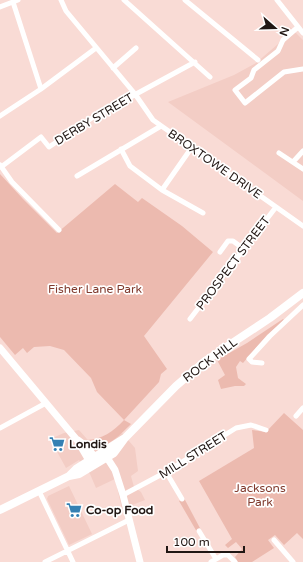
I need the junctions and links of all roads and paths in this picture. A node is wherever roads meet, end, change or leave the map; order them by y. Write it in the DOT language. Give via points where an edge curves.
graph roads {
  1 [pos="61,0"];
  2 [pos="124,0"];
  3 [pos="185,0"];
  4 [pos="277,0"];
  5 [pos="15,1"];
  6 [pos="0,7"];
  7 [pos="298,27"];
  8 [pos="303,33"];
  9 [pos="96,48"];
  10 [pos="136,48"];
  11 [pos="258,60"];
  12 [pos="194,62"];
  13 [pos="113,68"];
  14 [pos="303,69"];
  15 [pos="210,77"];
  16 [pos="41,89"];
  17 [pos="135,94"];
  18 [pos="0,116"];
  19 [pos="162,126"];
  20 [pos="192,147"];
  21 [pos="121,149"];
  22 [pos="303,151"];
  23 [pos="279,153"];
  24 [pos="292,162"];
  25 [pos="0,166"];
  26 [pos="303,169"];
  27 [pos="77,176"];
  28 [pos="162,190"];
  29 [pos="203,204"];
  30 [pos="276,207"];
  31 [pos="303,226"];
  32 [pos="58,230"];
  33 [pos="245,250"];
  34 [pos="220,252"];
  35 [pos="303,293"];
  36 [pos="303,305"];
  37 [pos="190,319"];
  38 [pos="2,353"];
  39 [pos="262,363"];
  40 [pos="46,403"];
  41 [pos="303,408"];
  42 [pos="296,416"];
  43 [pos="0,428"];
  44 [pos="266,430"];
  45 [pos="106,455"];
  46 [pos="94,462"];
  47 [pos="166,472"];
  48 [pos="39,491"];
  49 [pos="123,495"];
  50 [pos="182,499"];
  51 [pos="0,510"];
  52 [pos="130,520"];
  53 [pos="199,531"];
  54 [pos="274,540"];
  55 [pos="68,551"];
  56 [pos="216,559"];
  57 [pos="45,562"];
  58 [pos="73,562"];
  59 [pos="140,562"];
  60 [pos="211,562"];
  61 [pos="234,562"];
  62 [pos="293,562"];
  1 -- 9 [label="street, BROXTOWE DRIVE" via="66,12"];
  2 -- 12 [label="street"];
  3 -- 11 [label="street"];
  4 -- 7 [label="street"];
  5 -- 6 [label="street"];
  5 -- 16 [label="street"];
  7 -- 8 [label="street"];
  7 -- 14 [label="street" via="283,40 278,51 254,70 251,78 235,90 245,103 284,72"];
  9 -- 13 [label="street, BROXTOWE DRIVE"];
  9 -- 16 [label="street"];
  10 -- 13 [label="street"];
  12 -- 15 [label="street"];
  12 -- 17 [label="street, DERBY STREET"];
  13 -- 17 [label="street, BROXTOWE DRIVE"];
  16 -- 18 [label="street"];
  17 -- 19 [label="street, BROXTOWE DRIVE" via="153,120"];
  17 -- 25 [label="street, DERBY STREET" via="92,118 49,147 41,137"];
  19 -- 20 [label="street, BROXTOWE DRIVE"];
  19 -- 21 [label="street"];
  20 -- 28 [label="street"];
  20 -- 30 [label="street, BROXTOWE DRIVE"];
  21 -- 27 [label="street"];
  21 -- 28 [label="street" via="130,166"];
  22 -- 24 [label="street"];
  23 -- 24 [label="street"];
  24 -- 26 [label="street"];
  25 -- 32 [label="street"];
  28 -- 29 [label="street" via="201,212"];
  30 -- 31 [label="street, BROXTOWE DRIVE"];
  30 -- 33 [label="street, PROSPECT STREET"];
  33 -- 34 [label="street" via="233,241 228,241"];
  33 -- 37 [label="street, PROSPECT STREET"];
  35 -- 45 [label="main road, ROCK HILL" via="205,361 176,386 119,447"];
  36 -- 39 [label="street" via="249,360"];
  38 -- 40 [label="main road"];
  40 -- 43 [label="street"];
  40 -- 46 [label="main road"];
  41 -- 42 [label="street"];
  44 -- 47 [label="street, MILL STREET" via="251,425 236,428"];
  45 -- 46 [label="main road, ROCK HILL"];
  45 -- 49 [label="main road" via="115,470"];
  46 -- 48 [label="main road, ROCK HILL" via="76,469 69,476"];
  47 -- 49 [label="street, MILL STREET"];
  47 -- 50 [label="street"];
  48 -- 51 [label="main road, ROCK HILL"];
  48 -- 55 [label="street"];
  49 -- 52 [label="main road"];
  52 -- 55 [label="street"];
  52 -- 59 [label="main road"];
  53 -- 56 [label="street"];
  54 -- 62 [label="street"];
  55 -- 57 [label="street"];
  55 -- 58 [label="street"];
  56 -- 60 [label="street"];
  56 -- 61 [label="street" via="228,555"];
}
